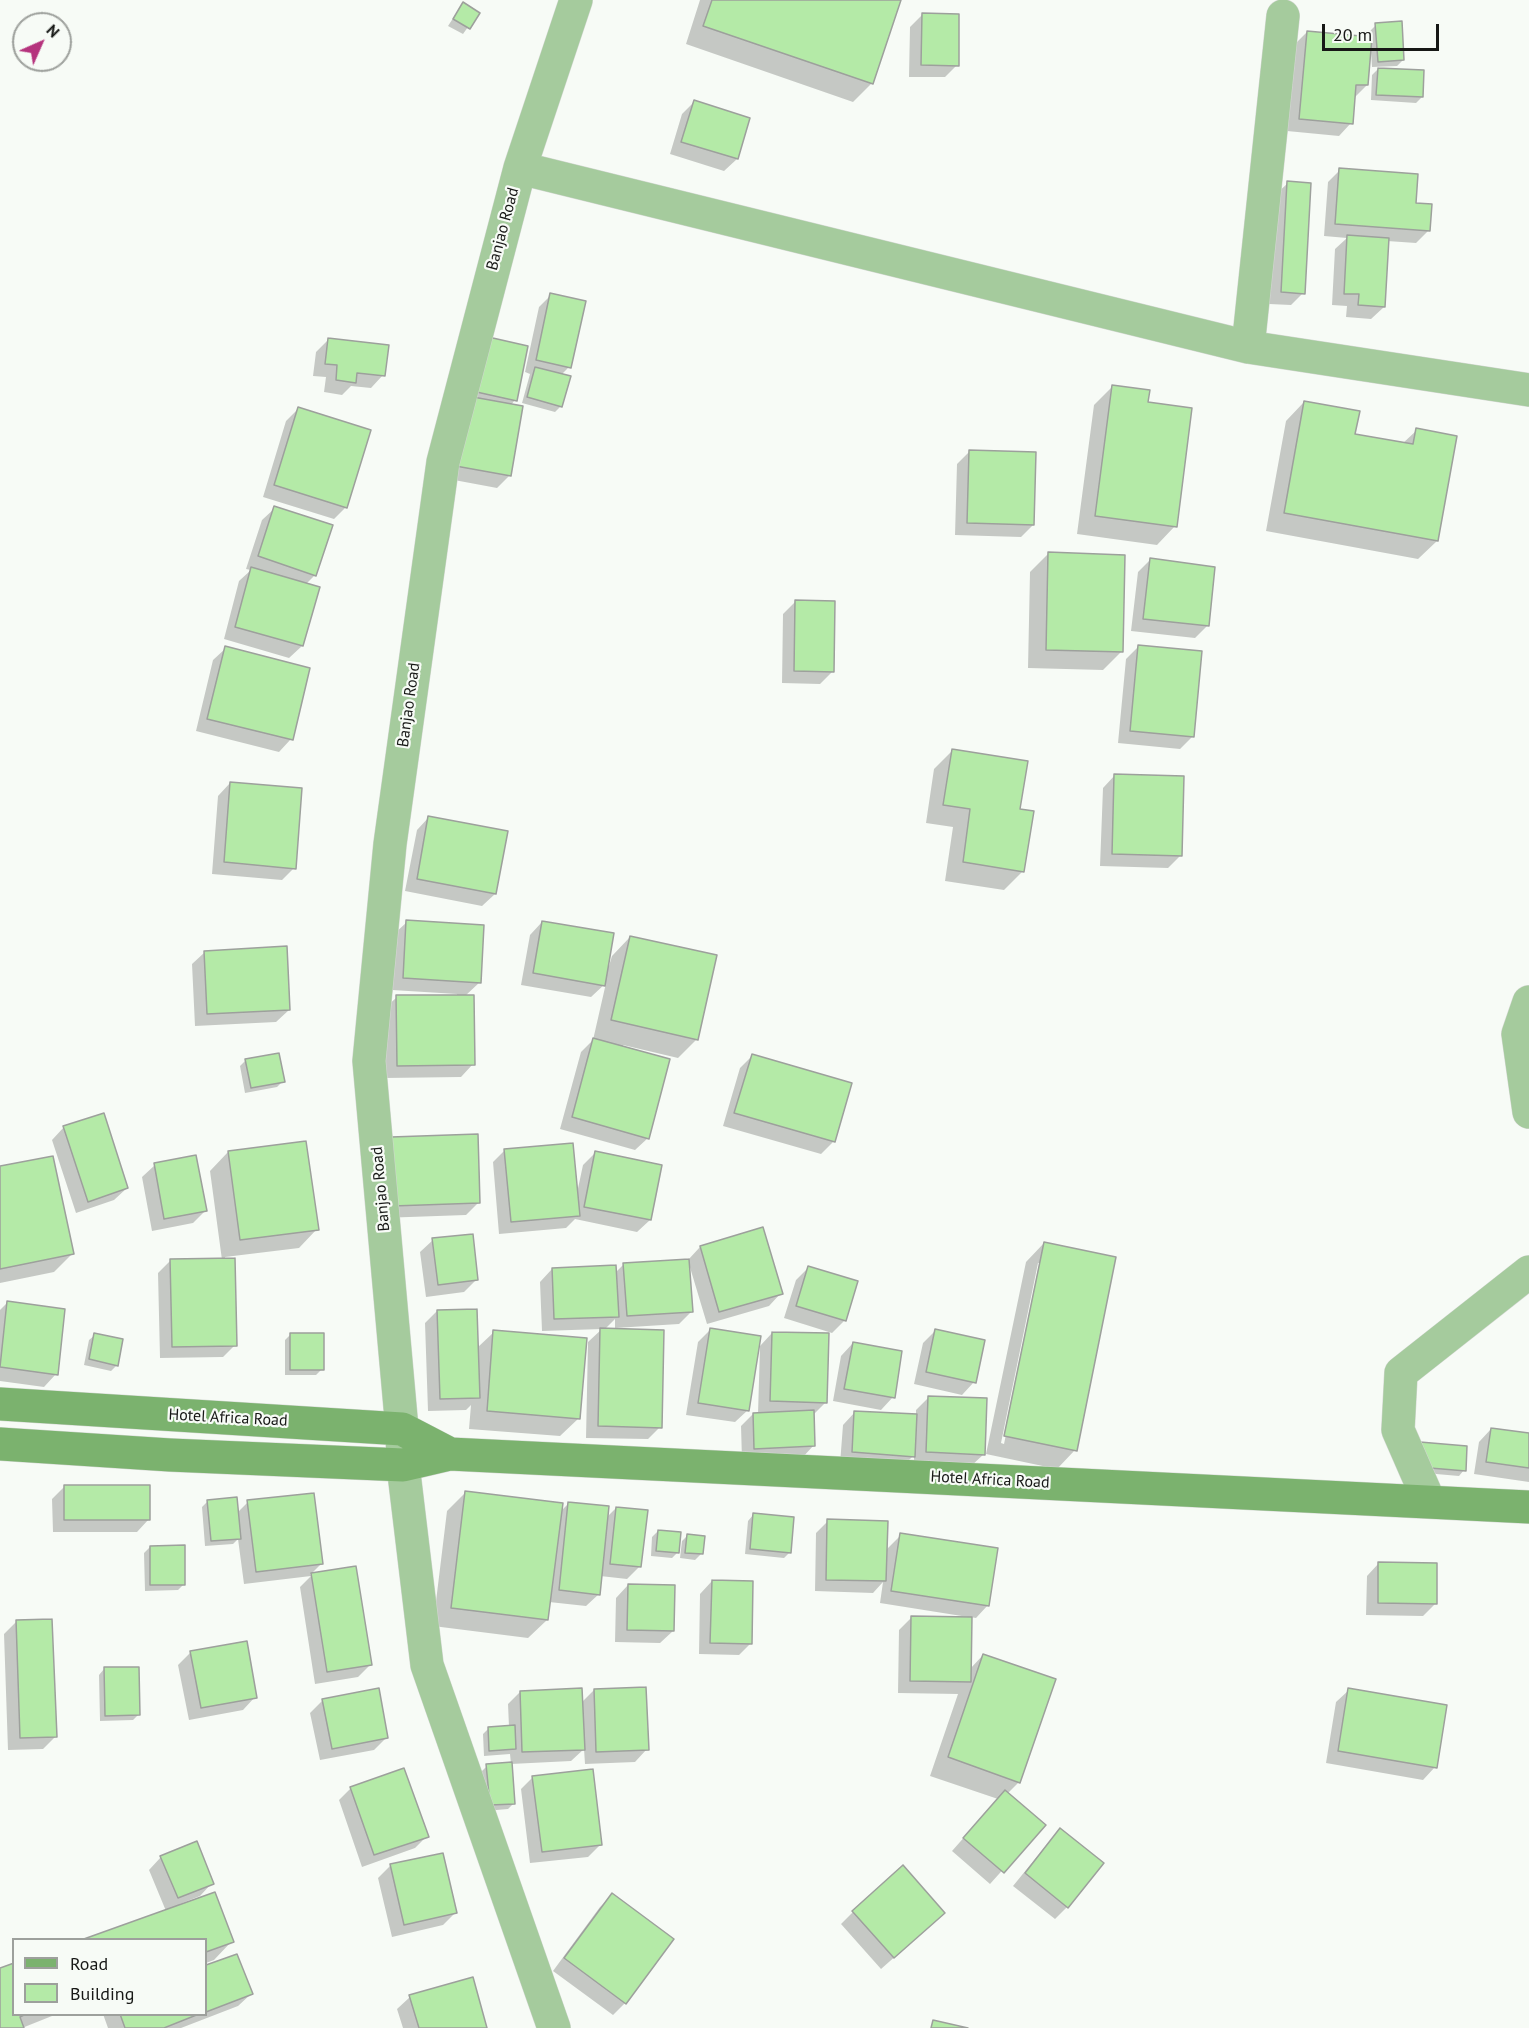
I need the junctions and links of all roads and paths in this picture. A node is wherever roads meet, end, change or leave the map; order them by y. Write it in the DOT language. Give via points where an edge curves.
graph roads {
  1 [pos="576,0"];
  2 [pos="1283,16"];
  3 [pos="520,168"];
  4 [pos="1248,347"];
  5 [pos="1529,390"];
  6 [pos="1529,1002"];
  7 [pos="1529,1112"];
  8 [pos="1529,1272"];
  9 [pos="0,1404"];
  10 [pos="402,1429"];
  11 [pos="0,1444"];
  12 [pos="450,1454"];
  13 [pos="403,1465"];
  14 [pos="1429,1502"];
  15 [pos="1529,1507"];
  16 [pos="554,2028"];
  1 -- 3 [label="street, Banjao Road"];
  2 -- 4 [label="street"];
  3 -- 4 [label="street"];
  3 -- 10 [label="street, Banjao Road" via="442,462 390,844 369,1061"];
  4 -- 5 [label="street"];
  6 -- 7 [label="street" via="1518,1034"];
  8 -- 14 [label="street" via="1401,1373 1398,1430"];
  9 -- 10 [label="street, Hotel Africa Road"];
  10 -- 12 [label="street, Hotel Africa Road"];
  10 -- 13 [label="street, Banjao Road"];
  11 -- 13 [label="street, Hotel Africa Road"];
  12 -- 13 [label="street, Hotel Africa Road"];
  12 -- 14 [label="street, Hotel Africa Road"];
  13 -- 16 [label="street, Banjao Road" via="427,1665"];
  14 -- 15 [label="street, Hotel Africa Road"];
}
